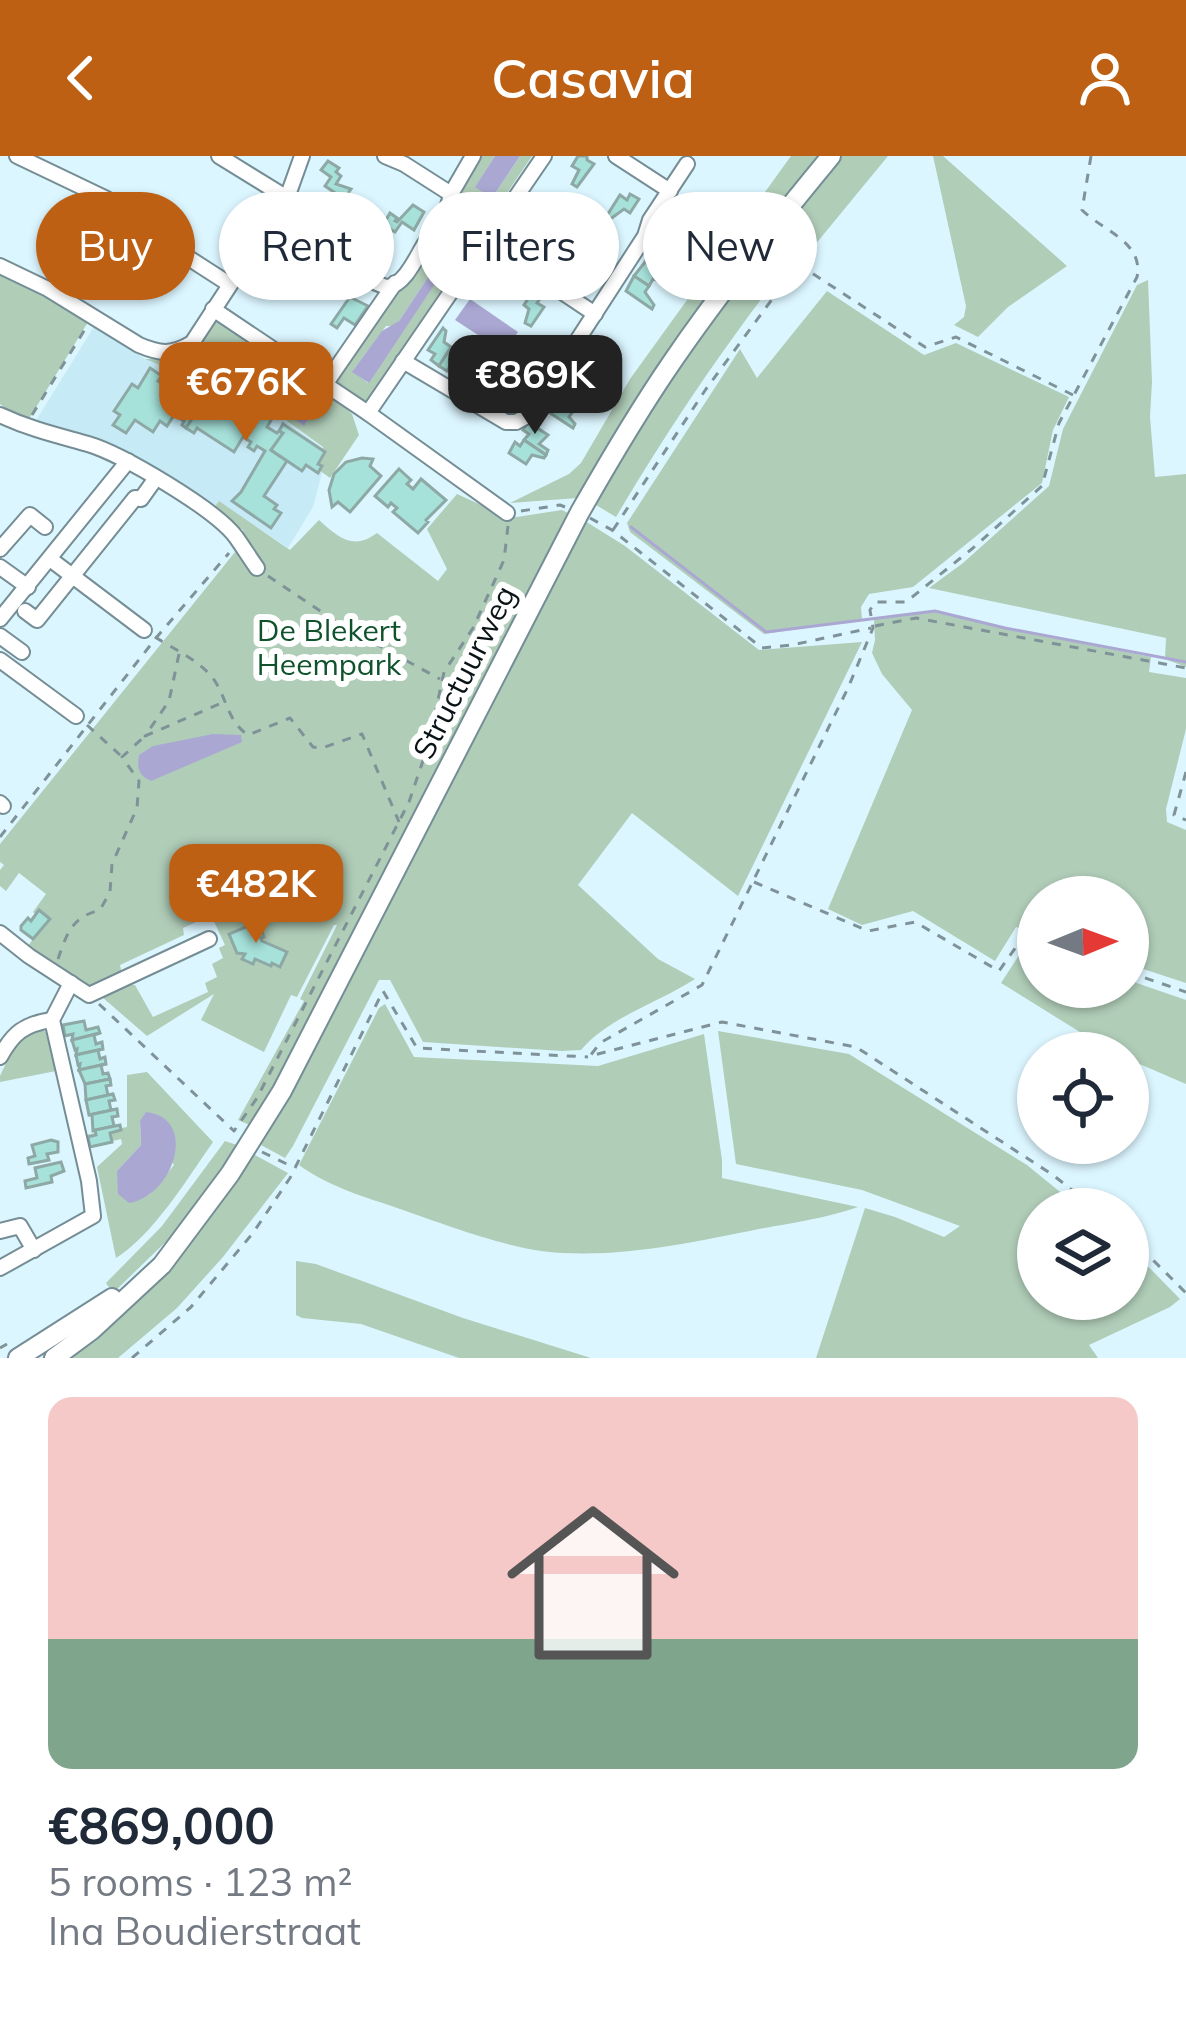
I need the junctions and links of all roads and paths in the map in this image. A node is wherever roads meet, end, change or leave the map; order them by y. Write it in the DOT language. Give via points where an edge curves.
graph roads {
  1 [pos="17,156"];
  2 [pos="219,156"];
  3 [pos="302,156"];
  4 [pos="385,156"];
  5 [pos="473,156"];
  6 [pos="544,156"];
  7 [pos="616,156"];
  8 [pos="831,156"];
  9 [pos="1091,156"];
  10 [pos="687,164"];
  11 [pos="670,191"];
  12 [pos="277,192"];
  13 [pos="289,192"];
  14 [pos="448,192"];
  15 [pos="459,192"];
  16 [pos="519,192"];
  17 [pos="418,255"];
  18 [pos="0,266"];
  19 [pos="219,278"];
  20 [pos="394,283"];
  21 [pos="219,300"];
  22 [pos="382,300"];
  23 [pos="445,300"];
  24 [pos="574,300"];
  25 [pos="213,309"];
  26 [pos="595,314"];
  27 [pos="93,317"];
  28 [pos="403,361"];
  29 [pos="323,386"];
  30 [pos="1075,396"];
  31 [pos="368,413"];
  32 [pos="0,415"];
  33 [pos="24,427"];
  34 [pos="128,461"];
  35 [pos="156,478"];
  36 [pos="580,512"];
  37 [pos="507,513"];
  38 [pos="45,527"];
  39 [pos="613,530"];
  40 [pos="238,542"];
  41 [pos="0,549"];
  42 [pos="50,559"];
  43 [pos="0,566"];
  44 [pos="257,568"];
  45 [pos="73,576"];
  46 [pos="28,587"];
  47 [pos="25,611"];
  48 [pos="0,619"];
  49 [pos="873,627"];
  50 [pos="150,634"];
  51 [pos="0,636"];
  52 [pos="22,652"];
  53 [pos="179,652"];
  54 [pos="2,666"];
  55 [pos="1186,668"];
  56 [pos="441,680"];
  57 [pos="224,702"];
  58 [pos="82,721"];
  59 [pos="145,736"];
  60 [pos="122,757"];
  61 [pos="1186,772"];
  62 [pos="1186,820"];
  63 [pos="399,822"];
  64 [pos="0,837"];
  65 [pos="754,882"];
  66 [pos="0,933"];
  67 [pos="209,939"];
  68 [pos="1017,947"];
  69 [pos="53,972"];
  70 [pos="1149,979"];
  71 [pos="71,983"];
  72 [pos="1186,992"];
  73 [pos="88,994"];
  74 [pos="52,1020"];
  75 [pos="590,1056"];
  76 [pos="0,1057"];
  77 [pos="250,1145"];
  78 [pos="293,1168"];
  79 [pos="1069,1188"];
  80 [pos="0,1231"];
  81 [pos="183,1236"];
  82 [pos="34,1250"];
  83 [pos="1149,1256"];
  84 [pos="0,1268"];
  85 [pos="1186,1293"];
  86 [pos="0,1348"];
  87 [pos="13,1351"];
  88 [pos="54,1358"];
  89 [pos="132,1358"];
  1 -- 19 [label="street" via="107,199"];
  2 -- 12 [label="street"];
  3 -- 13 [label="street"];
  4 -- 14 [label="street"];
  5 -- 15 [label="street"];
  6 -- 16 [label="street"];
  7 -- 11 [label="street"];
  8 -- 36 [label="main road, Structuurweg" via="671,363"];
  9 -- 30 [label="path" via="1082,210 1128,244 1139,268"];
  10 -- 11 [label="street"];
  11 -- 26 [label="street"];
  17 -- 20 [label="street"];
  18 -- 27 [label="street"];
  21 -- 25 [label="street"];
  22 -- 29 [label="street"];
  23 -- 28 [label="street"];
  24 -- 26 [label="street"];
  25 -- 27 [label="street" via="192,343 175,353 154,352"];
  25 -- 29 [label="street"];
  26 -- 28 [label="street" via="529,415 516,422"];
  27 -- 33 [label="path"];
  28 -- 31 [label="street"];
  29 -- 31 [label="street"];
  30 -- 39 [label="path" via="956,338 925,347 798,264"];
  30 -- 49 [label="path" via="1058,423 1042,485 906,602 875,602"];
  31 -- 37 [label="street"];
  32 -- 33 [label="street"];
  33 -- 34 [label="street"];
  34 -- 35 [label="street"];
  34 -- 42 [label="street"];
  35 -- 40 [label="street"];
  35 -- 45 [label="street"];
  36 -- 37 [label="path" via="560,505"];
  36 -- 39 [label="path"];
  36 -- 77 [label="main road, Structuurweg"];
  37 -- 56 [label="path" via="504,560"];
  38 -- 41 [label="street" via="29,515"];
  39 -- 49 [label="path" via="762,648"];
  40 -- 44 [label="street"];
  40 -- 50 [label="path"];
  42 -- 45 [label="street"];
  42 -- 46 [label="street"];
  43 -- 46 [label="street"];
  44 -- 56 [label="path"];
  45 -- 47 [label="street" via="37,620"];
  45 -- 50 [label="street"];
  46 -- 48 [label="street"];
  49 -- 55 [label="path" via="916,618"];
  49 -- 65 [label="path"];
  50 -- 53 [label="path"];
  50 -- 58 [label="path"];
  51 -- 52 [label="street"];
  53 -- 57 [label="path" via="214,680"];
  53 -- 59 [label="path" via="170,700"];
  54 -- 58 [label="street"];
  56 -- 63 [label="path" via="428,746"];
  57 -- 59 [label="path"];
  57 -- 63 [label="path" via="248,734 290,718 313,747 362,734"];
  58 -- 60 [label="path"];
  58 -- 64 [label="path"];
  59 -- 60 [label="path"];
  60 -- 69 [label="path" via="139,781 137,808 112,864 110,892 66,936"];
  61 -- 62 [label="path" via="1174,815"];
  63 -- 73 [label="path" via="234,1130"];
  65 -- 68 [label="path" via="868,931 915,922 1000,971"];
  65 -- 75 [label="path" via="701,985"];
  66 -- 69 [label="street"];
  67 -- 73 [label="street"];
  69 -- 71 [label="street"];
  70 -- 72 [label="path"];
  71 -- 73 [label="street"];
  71 -- 74 [label="street"];
  74 -- 76 [label="street" via="12,1035"];
  74 -- 82 [label="street" via="93,1216"];
  75 -- 78 [label="path" via="417,1048 383,991"];
  75 -- 79 [label="path" via="722,1022 856,1047"];
  77 -- 78 [label="path"];
  77 -- 81 [label="main road, Structuurweg"];
  78 -- 89 [label="path" via="223,1272"];
  80 -- 82 [label="street" via="20,1226"];
  81 -- 87 [label="main road, Structuurweg" via="85,1318"];
  81 -- 88 [label="main road, Structuurweg" via="128,1298"];
  82 -- 84 [label="street"];
  83 -- 85 [label="path"];
  86 -- 87 [label="path"];
}
